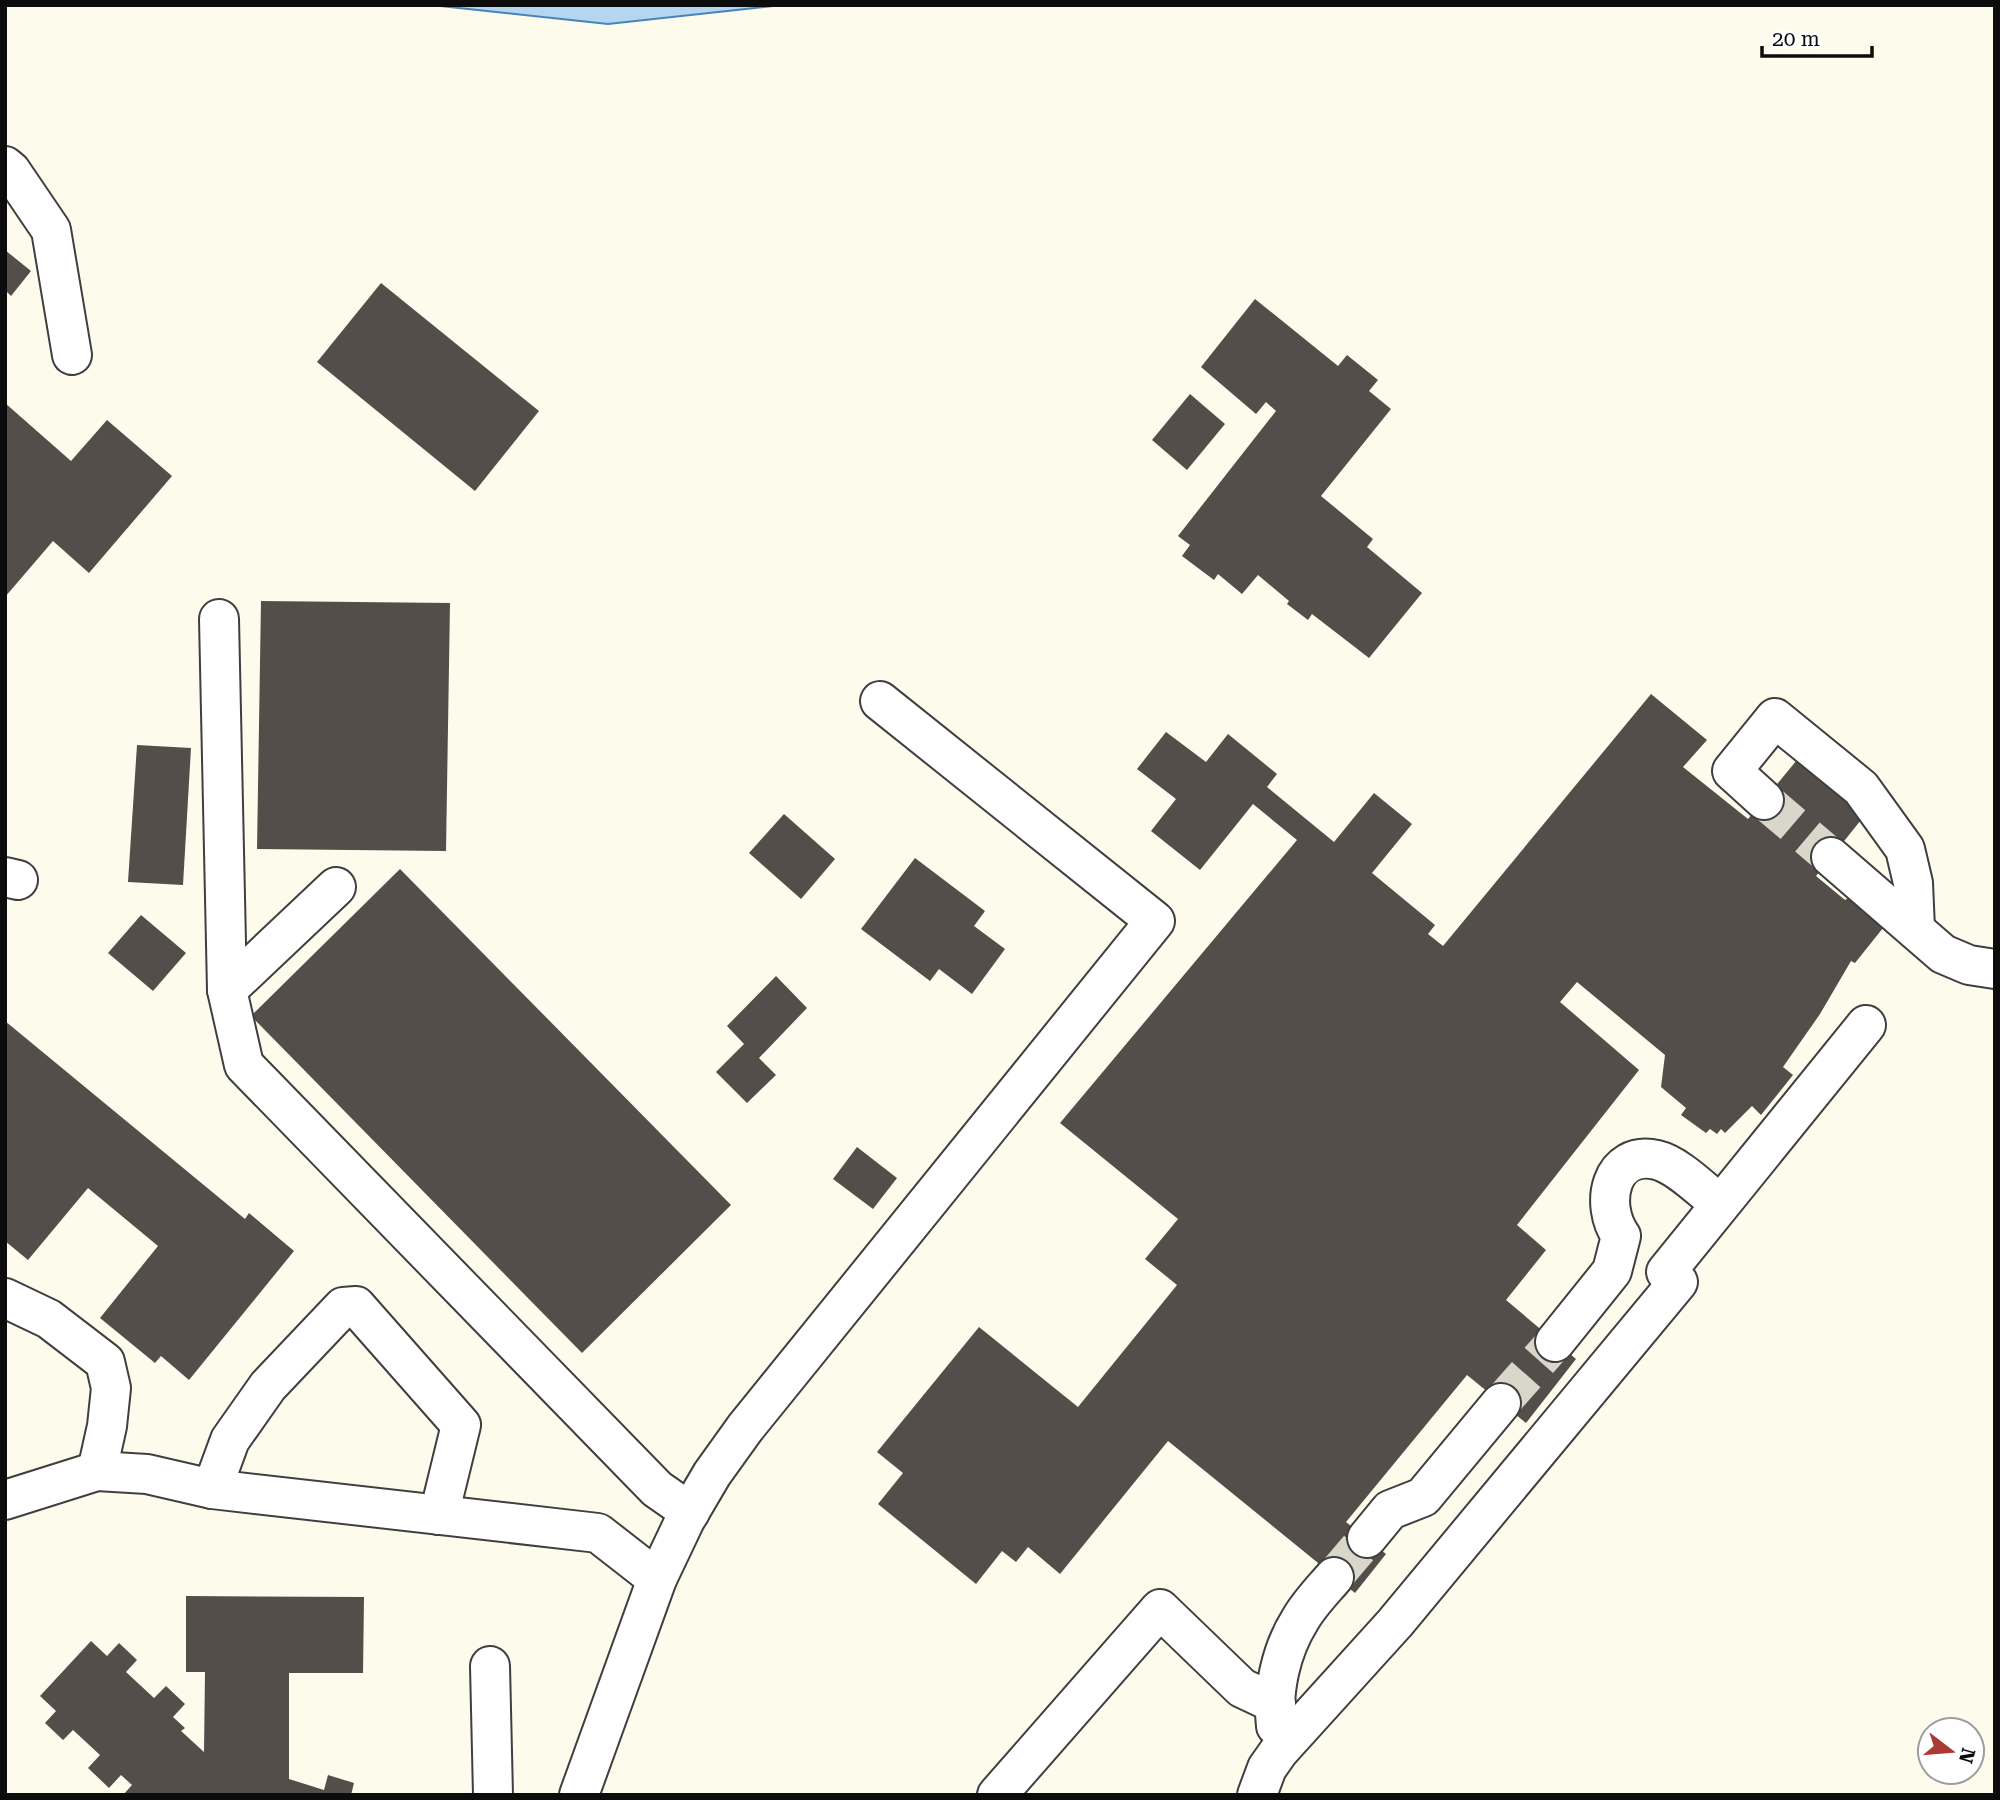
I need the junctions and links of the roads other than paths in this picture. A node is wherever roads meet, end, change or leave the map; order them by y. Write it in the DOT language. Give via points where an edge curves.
graph roads {
  1 [pos="5,166"];
  2 [pos="72,355"];
  3 [pos="219,619"];
  4 [pos="880,701"];
  5 [pos="1764,800"];
  6 [pos="1831,857"];
  7 [pos="336,887"];
  8 [pos="1915,929"];
  9 [pos="1995,969"];
  10 [pos="227,990"];
  11 [pos="1866,1025"];
  12 [pos="1720,1204"];
  13 [pos="5,1298"];
  14 [pos="1555,1342"];
  15 [pos="1501,1403"];
  16 [pos="97,1471"];
  17 [pos="212,1489"];
  18 [pos="5,1500"];
  19 [pos="690,1512"];
  20 [pos="439,1515"];
  21 [pos="1367,1538"];
  22 [pos="1334,1577"];
  23 [pos="657,1580"];
  24 [pos="490,1666"];
  25 [pos="1276,1704"];
  26 [pos="1279,1751"];
  27 [pos="582,1794"];
  28 [pos="493,1795"];
  29 [pos="997,1795"];
  30 [pos="1257,1795"];
  1 -- 2 [label="street" via="51,230"];
  3 -- 10 [label="street"];
  4 -- 19 [label="street" via="1155,921 745,1428"];
  5 -- 8 [label="street" via="1732,771 1775,718 1861,788 1905,849 1913,883"];
  6 -- 8 [label="street"];
  7 -- 10 [label="street"];
  8 -- 9 [label="street" via="1943,954"];
  10 -- 19 [label="street" via="244,1065 657,1489"];
  11 -- 12 [label="street"];
  12 -- 14 [label="street" via="1658,1160 1635,1160 1617,1173 1609,1198 1613,1225 1621,1236 1612,1271"];
  12 -- 26 [label="street" via="1666,1272 1678,1282 1395,1623"];
  13 -- 16 [label="street" via="49,1319 105,1362 111,1388"];
  15 -- 21 [label="street" via="1423,1497 1390,1510"];
  16 -- 17 [label="street" via="147,1474"];
  16 -- 18 [label="street"];
  17 -- 20 [label="street"];
  17 -- 20 [label="street" via="230,1440 268,1386 343,1307 356,1306 461,1425"];
  19 -- 23 [label="street"];
  20 -- 23 [label="street" via="598,1533"];
  22 -- 25 [label="street" via="1291,1637 1281,1664"];
  23 -- 27 [label="street"];
  24 -- 28 [label="street"];
  25 -- 26 [label="street"];
  25 -- 29 [label="street" via="1242,1688 1160,1609"];
  26 -- 30 [label="street"];
}
